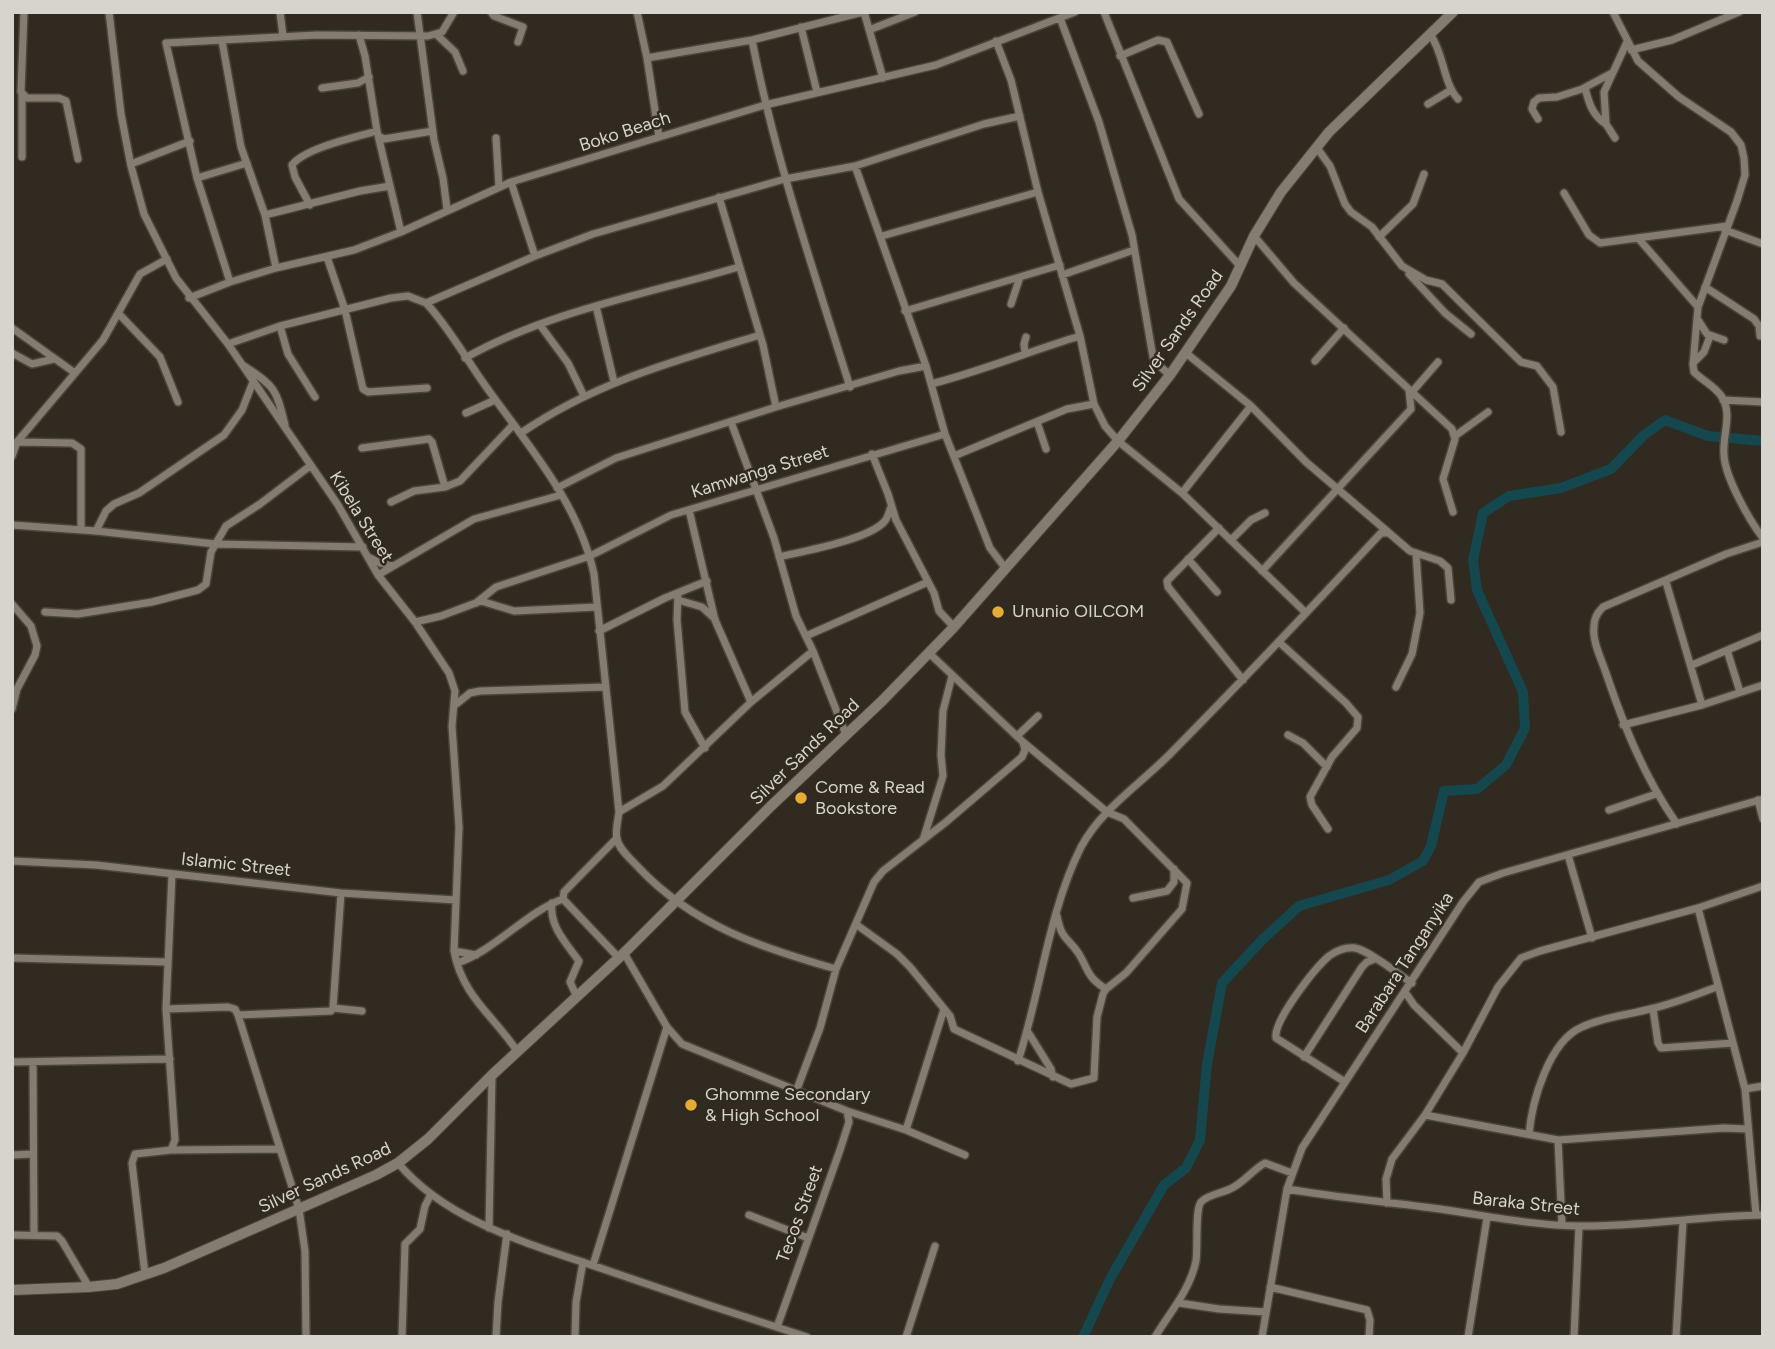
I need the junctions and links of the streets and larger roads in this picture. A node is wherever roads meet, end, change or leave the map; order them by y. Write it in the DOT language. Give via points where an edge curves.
graph roads {
  1 [pos="24,12"];
  2 [pos="109,12"];
  3 [pos="280,12"];
  4 [pos="417,12"];
  5 [pos="454,12"];
  6 [pos="491,12"];
  7 [pos="638,12"];
  8 [pos="864,12"];
  9 [pos="915,12"];
  10 [pos="1075,12"];
  11 [pos="1104,12"];
  12 [pos="1453,12"];
  13 [pos="1613,12"];
  14 [pos="1739,12"];
  15 [pos="1060,18"];
  16 [pos="801,27"];
  17 [pos="869,30"];
  18 [pos="1430,34"];
  19 [pos="437,35"];
  20 [pos="283,36"];
  21 [pos="359,36"];
  22 [pos="420,36"];
  23 [pos="12,39"];
  24 [pos="23,39"];
  25 [pos="752,40"];
  26 [pos="222,41"];
  27 [pos="996,41"];
  28 [pos="518,42"];
  29 [pos="1629,46"];
  30 [pos="1120,56"];
  31 [pos="647,58"];
  32 [pos="463,71"];
  33 [pos="1612,73"];
  34 [pos="369,77"];
  35 [pos="883,78"];
  36 [pos="322,88"];
  37 [pos="1585,88"];
  38 [pos="1451,90"];
  39 [pos="817,92"];
  40 [pos="22,94"];
  41 [pos="1458,99"];
  42 [pos="1428,104"];
  43 [pos="765,106"];
  44 [pos="1199,114"];
  45 [pos="1020,116"];
  46 [pos="1538,119"];
  47 [pos="1606,124"];
  48 [pos="433,131"];
  49 [pos="379,134"];
  50 [pos="659,137"];
  51 [pos="496,138"];
  52 [pos="1615,138"];
  53 [pos="190,141"];
  54 [pos="1317,148"];
  55 [pos="22,157"];
  56 [pos="78,159"];
  57 [pos="247,163"];
  58 [pos="131,164"];
  59 [pos="855,166"];
  60 [pos="1424,174"];
  61 [pos="197,178"];
  62 [pos="785,179"];
  63 [pos="511,182"];
  64 [pos="390,186"];
  65 [pos="499,187"];
  66 [pos="1038,192"];
  67 [pos="1564,194"];
  68 [pos="719,197"];
  69 [pos="310,205"];
  70 [pos="447,209"];
  71 [pos="265,215"];
  72 [pos="1726,228"];
  73 [pos="401,232"];
  74 [pos="882,236"];
  75 [pos="1254,236"];
  76 [pos="1379,237"];
  77 [pos="1638,238"];
  78 [pos="1763,244"];
  79 [pos="1134,250"];
  80 [pos="535,256"];
  81 [pos="327,257"];
  82 [pos="167,259"];
  83 [pos="1060,265"];
  84 [pos="1240,266"];
  85 [pos="739,267"];
  86 [pos="276,268"];
  87 [pos="1406,269"];
  88 [pos="1062,275"];
  89 [pos="1020,277"];
  90 [pos="230,282"];
  91 [pos="1705,287"];
  92 [pos="190,298"];
  93 [pos="426,303"];
  94 [pos="1011,304"];
  95 [pos="596,306"];
  96 [pos="1698,307"];
  97 [pos="345,310"];
  98 [pos="905,311"];
  99 [pos="119,314"];
  100 [pos="1696,317"];
  101 [pos="540,325"];
  102 [pos="280,326"];
  103 [pos="12,328"];
  104 [pos="1344,328"];
  105 [pos="1471,334"];
  106 [pos="760,335"];
  107 [pos="1080,336"];
  108 [pos="1710,336"];
  109 [pos="1026,337"];
  110 [pos="1760,337"];
  111 [pos="1724,340"];
  112 [pos="228,344"];
  113 [pos="12,353"];
  114 [pos="1025,353"];
  115 [pos="1186,353"];
  116 [pos="465,358"];
  117 [pos="54,359"];
  118 [pos="1315,361"];
  119 [pos="1438,362"];
  120 [pos="1693,363"];
  121 [pos="241,364"];
  122 [pos="926,366"];
  123 [pos="75,373"];
  124 [pos="1170,375"];
  125 [pos="253,382"];
  126 [pos="614,382"];
  127 [pos="931,384"];
  128 [pos="850,387"];
  129 [pos="427,388"];
  130 [pos="1410,391"];
  131 [pos="584,396"];
  132 [pos="315,397"];
  133 [pos="495,400"];
  134 [pos="1723,400"];
  135 [pos="178,402"];
  136 [pos="1763,402"];
  137 [pos="1094,404"];
  138 [pos="1251,406"];
  139 [pos="776,407"];
  140 [pos="1488,412"];
  141 [pos="466,413"];
  142 [pos="732,422"];
  143 [pos="1037,422"];
  144 [pos="513,425"];
  145 [pos="286,429"];
  146 [pos="1561,432"];
  147 [pos="521,433"];
  148 [pos="945,434"];
  149 [pos="1455,436"];
  150 [pos="1118,441"];
  151 [pos="17,442"];
  152 [pos="362,448"];
  153 [pos="1046,449"];
  154 [pos="872,454"];
  155 [pos="12,456"];
  156 [pos="954,456"];
  157 [pos="310,466"];
  158 [pos="445,487"];
  159 [pos="755,489"];
  160 [pos="1339,489"];
  161 [pos="559,492"];
  162 [pos="1182,493"];
  163 [pos="391,502"];
  164 [pos="891,507"];
  165 [pos="689,510"];
  166 [pos="1453,512"];
  167 [pos="1265,513"];
  168 [pos="884,523"];
  169 [pos="897,523"];
  170 [pos="12,525"];
  171 [pos="1219,528"];
  172 [pos="81,530"];
  173 [pos="96,531"];
  174 [pos="1389,533"];
  175 [pos="1231,540"];
  176 [pos="1763,540"];
  177 [pos="215,544"];
  178 [pos="363,547"];
  179 [pos="1416,553"];
  180 [pos="366,556"];
  181 [pos="590,556"];
  182 [pos="779,557"];
  183 [pos="1188,559"];
  184 [pos="393,566"];
  185 [pos="1006,569"];
  186 [pos="1262,571"];
  187 [pos="378,575"];
  188 [pos="707,581"];
  189 [pos="928,582"];
  190 [pos="1666,582"];
  191 [pos="1217,592"];
  192 [pos="678,596"];
  193 [pos="1451,600"];
  194 [pos="476,603"];
  195 [pos="12,604"];
  196 [pos="597,607"];
  197 [pos="1305,611"];
  198 [pos="45,612"];
  199 [pos="715,620"];
  200 [pos="415,622"];
  201 [pos="954,627"];
  202 [pos="599,631"];
  203 [pos="1763,635"];
  204 [pos="806,636"];
  205 [pos="1279,642"];
  206 [pos="813,650"];
  207 [pos="1727,650"];
  208 [pos="929,653"];
  209 [pos="1692,665"];
  210 [pos="952,676"];
  211 [pos="1243,680"];
  212 [pos="1763,685"];
  213 [pos="606,687"];
  214 [pos="1396,687"];
  215 [pos="1740,692"];
  216 [pos="751,702"];
  217 [pos="455,705"];
  218 [pos="1702,705"];
  219 [pos="12,709"];
  220 [pos="1038,716"];
  221 [pos="1623,725"];
  222 [pos="846,735"];
  223 [pos="1288,735"];
  224 [pos="1020,739"];
  225 [pos="705,748"];
  226 [pos="1327,767"];
  227 [pos="1656,794"];
  228 [pos="1760,800"];
  229 [pos="1609,810"];
  230 [pos="619,812"];
  231 [pos="1107,812"];
  232 [pos="1763,819"];
  233 [pos="1677,824"];
  234 [pos="1328,829"];
  235 [pos="617,838"];
  236 [pos="923,841"];
  237 [pos="1568,855"];
  238 [pos="12,861"];
  239 [pos="1174,869"];
  240 [pos="172,874"];
  241 [pos="1763,886"];
  242 [pos="341,893"];
  243 [pos="1133,898"];
  244 [pos="563,899"];
  245 [pos="456,900"];
  246 [pos="676,902"];
  247 [pos="552,903"];
  248 [pos="1698,908"];
  249 [pos="1056,915"];
  250 [pos="857,925"];
  251 [pos="1592,938"];
  252 [pos="454,951"];
  253 [pos="476,955"];
  254 [pos="621,955"];
  255 [pos="12,958"];
  256 [pos="1375,959"];
  257 [pos="167,962"];
  258 [pos="457,963"];
  259 [pos="836,969"];
  260 [pos="1412,983"];
  261 [pos="1717,988"];
  262 [pos="1106,989"];
  263 [pos="1405,992"];
  264 [pos="577,997"];
  265 [pos="333,1008"];
  266 [pos="166,1009"];
  267 [pos="944,1009"];
  268 [pos="1653,1009"];
  269 [pos="362,1011"];
  270 [pos="238,1015"];
  271 [pos="667,1027"];
  272 [pos="1027,1032"];
  273 [pos="1733,1043"];
  274 [pos="517,1051"];
  275 [pos="1463,1053"];
  276 [pos="1304,1058"];
  277 [pos="170,1059"];
  278 [pos="1018,1061"];
  279 [pos="12,1062"];
  280 [pos="33,1062"];
  281 [pos="492,1075"];
  282 [pos="1054,1077"];
  283 [pos="1345,1082"];
  284 [pos="1763,1086"];
  285 [pos="797,1089"];
  286 [pos="1745,1089"];
  287 [pos="847,1111"];
  288 [pos="1425,1115"];
  289 [pos="1747,1129"];
  290 [pos="906,1130"];
  291 [pos="1529,1134"];
  292 [pos="1558,1140"];
  293 [pos="280,1149"];
  294 [pos="171,1150"];
  295 [pos="33,1154"];
  296 [pos="12,1155"];
  297 [pos="965,1155"];
  298 [pos="398,1163"];
  299 [pos="1292,1173"];
  300 [pos="1287,1189"];
  301 [pos="431,1194"];
  302 [pos="1387,1203"];
  303 [pos="299,1209"];
  304 [pos="749,1215"];
  305 [pos="1759,1215"];
  306 [pos="1487,1218"];
  307 [pos="1684,1222"];
  308 [pos="1562,1225"];
  309 [pos="1579,1226"];
  310 [pos="489,1228"];
  311 [pos="507,1234"];
  312 [pos="12,1235"];
  313 [pos="34,1235"];
  314 [pos="808,1238"];
  315 [pos="935,1246"];
  316 [pos="583,1262"];
  317 [pos="593,1265"];
  318 [pos="145,1274"];
  319 [pos="89,1287"];
  320 [pos="1270,1287"];
  321 [pos="12,1290"];
  322 [pos="1179,1303"];
  323 [pos="1265,1312"];
  324 [pos="776,1327"];
  325 [pos="306,1337"];
  326 [pos="402,1337"];
  327 [pos="496,1337"];
  328 [pos="575,1337"];
  329 [pos="807,1337"];
  330 [pos="906,1337"];
  331 [pos="1154,1337"];
  332 [pos="1262,1337"];
  333 [pos="1369,1337"];
  334 [pos="1468,1337"];
  335 [pos="1574,1337"];
  336 [pos="1676,1337"];
  1 -- 24 [label="street"];
  2 -- 58 [label="street, Kibela Street"];
  3 -- 20 [label="street"];
  4 -- 22 [label="street"];
  5 -- 19 [label="street"];
  6 -- 28 [label="street" via="523,27"];
  7 -- 31 [label="street"];
  8 -- 16 [label="street"];
  8 -- 17 [label="street"];
  9 -- 17 [label="street"];
  10 -- 15 [label="street, Boko Beach"];
  11 -- 30 [label="street"];
  12 -- 18 [label="street, Silver Sands Road"];
  13 -- 29 [label="street"];
  14 -- 29 [label="street" via="1672,40"];
  15 -- 27 [label="street, Boko Beach"];
  15 -- 79 [label="street" via="1099,122"];
  16 -- 25 [label="street"];
  16 -- 39 [label="street"];
  17 -- 35 [label="street"];
  18 -- 38 [label="street"];
  18 -- 54 [label="street, Silver Sands Road"];
  19 -- 22 [label="street"];
  19 -- 32 [label="street" via="455,52"];
  20 -- 21 [label="street"];
  20 -- 26 [label="street"];
  21 -- 22 [label="street"];
  21 -- 34 [label="street"];
  22 -- 48 [label="street"];
  23 -- 24 [label="street"];
  24 -- 40 [label="street"];
  25 -- 31 [label="street"];
  25 -- 43 [label="street"];
  26 -- 53 [label="street" via="166,43"];
  26 -- 57 [label="street"];
  27 -- 35 [label="street, Boko Beach" via="936,65"];
  27 -- 45 [label="street"];
  29 -- 33 [label="street"];
  29 -- 72 [label="street" via="1647,71 1731,132 1741,145 1745,175"];
  30 -- 44 [label="street" via="1158,40 1167,42"];
  30 -- 84 [label="street" via="1179,199"];
  31 -- 50 [label="street"];
  33 -- 37 [label="street"];
  33 -- 47 [label="street" via="1604,92"];
  34 -- 36 [label="street"];
  34 -- 49 [label="street"];
  35 -- 39 [label="street, Boko Beach"];
  37 -- 46 [label="street" via="1534,102 1532,109"];
  37 -- 47 [label="street" via="1591,110"];
  38 -- 41 [label="street"];
  38 -- 42 [label="street"];
  39 -- 43 [label="street, Boko Beach"];
  40 -- 55 [label="street"];
  40 -- 56 [label="street" via="66,101"];
  43 -- 50 [label="street, Boko Beach"];
  43 -- 62 [label="street"];
  45 -- 59 [label="street"];
  45 -- 66 [label="street"];
  47 -- 52 [label="street"];
  48 -- 49 [label="street" via="384,139"];
  48 -- 70 [label="street"];
  49 -- 64 [label="street"];
  49 -- 69 [label="street" via="296,159 292,164 295,177"];
  50 -- 63 [label="street, Boko Beach"];
  51 -- 65 [label="street"];
  53 -- 58 [label="street"];
  53 -- 61 [label="street"];
  54 -- 75 [label="street, Silver Sands Road" via="1281,192"];
  54 -- 76 [label="street" via="1330,166 1345,204"];
  57 -- 61 [label="street"];
  57 -- 71 [label="street"];
  58 -- 82 [label="street, Kibela Street" via="144,214"];
  59 -- 62 [label="street"];
  59 -- 74 [label="street"];
  60 -- 76 [label="street" via="1413,204"];
  61 -- 90 [label="street"];
  62 -- 68 [label="street"];
  62 -- 128 [label="street"];
  63 -- 65 [label="street, Boko Beach"];
  63 -- 80 [label="street"];
  64 -- 69 [label="street"];
  64 -- 73 [label="street"];
  65 -- 70 [label="street, Boko Beach"];
  66 -- 74 [label="street"];
  66 -- 83 [label="street"];
  67 -- 77 [label="street" via="1594,240"];
  68 -- 80 [label="street"];
  68 -- 85 [label="street"];
  69 -- 71 [label="street"];
  70 -- 73 [label="street, Boko Beach"];
  71 -- 86 [label="street"];
  72 -- 77 [label="street"];
  72 -- 78 [label="street"];
  72 -- 91 [label="street"];
  73 -- 81 [label="street, Boko Beach"];
  74 -- 98 [label="street"];
  75 -- 84 [label="street, Silver Sands Road"];
  75 -- 104 [label="street" via="1294,284"];
  76 -- 87 [label="street"];
  77 -- 96 [label="street"];
  79 -- 88 [label="street"];
  79 -- 124 [label="street" via="1153,357"];
  80 -- 93 [label="street"];
  81 -- 86 [label="street, Boko Beach"];
  81 -- 97 [label="street"];
  82 -- 92 [label="street, Kibela Street"];
  82 -- 99 [label="street" via="141,274"];
  83 -- 88 [label="street"];
  83 -- 89 [label="street"];
  84 -- 115 [label="street, Silver Sands Road"];
  85 -- 95 [label="street"];
  85 -- 106 [label="street"];
  86 -- 90 [label="street, Boko Beach"];
  87 -- 105 [label="street" via="1445,313"];
  87 -- 146 [label="street" via="1443,284 1521,362 1537,366 1553,387"];
  88 -- 107 [label="street"];
  89 -- 94 [label="street"];
  89 -- 98 [label="street"];
  90 -- 92 [label="street, Boko Beach"];
  91 -- 96 [label="street"];
  91 -- 110 [label="street" via="1754,319"];
  92 -- 112 [label="street, Kibela Street"];
  93 -- 97 [label="street" via="408,296"];
  93 -- 116 [label="street"];
  95 -- 101 [label="street"];
  95 -- 126 [label="street"];
  96 -- 100 [label="street"];
  97 -- 102 [label="street"];
  97 -- 129 [label="street" via="363,389"];
  98 -- 122 [label="street"];
  99 -- 123 [label="street"];
  99 -- 135 [label="street" via="160,358"];
  100 -- 108 [label="street"];
  100 -- 120 [label="street"];
  101 -- 116 [label="street"];
  101 -- 131 [label="street" via="568,363"];
  102 -- 112 [label="street"];
  102 -- 132 [label="street" via="289,355"];
  103 -- 117 [label="street"];
  104 -- 118 [label="street"];
  104 -- 130 [label="street"];
  106 -- 126 [label="street"];
  106 -- 139 [label="street"];
  107 -- 114 [label="street"];
  107 -- 137 [label="street"];
  108 -- 111 [label="street"];
  108 -- 120 [label="street"];
  109 -- 114 [label="street"];
  112 -- 121 [label="street, Kibela Street"];
  113 -- 117 [label="street" via="32,364"];
  114 -- 127 [label="street"];
  115 -- 124 [label="street, Silver Sands Road"];
  115 -- 138 [label="street"];
  116 -- 133 [label="street"];
  117 -- 123 [label="street"];
  119 -- 130 [label="street"];
  120 -- 134 [label="street" via="1694,372"];
  121 -- 125 [label="street, Kibela Street"];
  121 -- 145 [label="street" via="274,388"];
  122 -- 127 [label="street"];
  122 -- 128 [label="street"];
  123 -- 151 [label="street"];
  124 -- 150 [label="street, Silver Sands Road"];
  125 -- 145 [label="street, Kibela Street"];
  125 -- 173 [label="street" via="242,410 224,435 139,493 114,504"];
  126 -- 131 [label="street"];
  127 -- 148 [label="street"];
  128 -- 139 [label="street"];
  130 -- 149 [label="street" via="1439,415"];
  130 -- 160 [label="street" via="1411,409"];
  131 -- 147 [label="street"];
  133 -- 141 [label="street"];
  133 -- 144 [label="street"];
  134 -- 136 [label="street"];
  134 -- 176 [label="street" via="1727,408 1725,464"];
  137 -- 143 [label="street"];
  137 -- 150 [label="street"];
  138 -- 160 [label="street"];
  138 -- 162 [label="street"];
  139 -- 142 [label="street"];
  140 -- 149 [label="street"];
  142 -- 159 [label="street"];
  142 -- 161 [label="street" via="616,458"];
  143 -- 153 [label="street"];
  143 -- 156 [label="street"];
  144 -- 147 [label="street"];
  144 -- 158 [label="street" via="467,475"];
  145 -- 157 [label="street, Kibela Street"];
  147 -- 161 [label="street"];
  148 -- 154 [label="street, Kamwanga Street"];
  148 -- 156 [label="street"];
  149 -- 166 [label="street" via="1443,479"];
  150 -- 162 [label="street"];
  150 -- 185 [label="street, Silver Sands Road"];
  151 -- 155 [label="street"];
  151 -- 172 [label="street" via="79,446"];
  152 -- 158 [label="street" via="429,439"];
  154 -- 159 [label="street, Kamwanga Street"];
  154 -- 164 [label="street"];
  156 -- 185 [label="street" via="990,548"];
  157 -- 177 [label="street" via="233,520"];
  157 -- 178 [label="street, Kibela Street"];
  158 -- 163 [label="street" via="414,491"];
  159 -- 165 [label="street, Kamwanga Street"];
  159 -- 182 [label="street"];
  160 -- 174 [label="street"];
  160 -- 186 [label="street"];
  161 -- 181 [label="street" via="576,519"];
  161 -- 184 [label="street" via="474,519"];
  162 -- 171 [label="street"];
  164 -- 168 [label="street"];
  164 -- 169 [label="street"];
  165 -- 181 [label="street, Kamwanga Street"];
  165 -- 188 [label="street"];
  167 -- 175 [label="street"];
  168 -- 169 [label="street"];
  168 -- 182 [label="street" via="857,537"];
  169 -- 189 [label="street"];
  170 -- 172 [label="street"];
  171 -- 175 [label="street"];
  171 -- 183 [label="street"];
  172 -- 173 [label="street"];
  173 -- 177 [label="street"];
  174 -- 179 [label="street"];
  174 -- 197 [label="street" via="1381,533"];
  175 -- 186 [label="street"];
  176 -- 190 [label="street"];
  177 -- 178 [label="street"];
  177 -- 198 [label="street" via="206,584 198,590 78,614"];
  178 -- 180 [label="street, Kibela Street"];
  179 -- 193 [label="street" via="1448,568"];
  179 -- 214 [label="street" via="1420,613 1412,654"];
  180 -- 184 [label="street"];
  180 -- 187 [label="street, Kibela Street"];
  181 -- 194 [label="street, Kamwanga Street" via="496,587"];
  181 -- 196 [label="street"];
  182 -- 204 [label="street"];
  183 -- 191 [label="street"];
  183 -- 211 [label="street" via="1167,581 1168,587"];
  184 -- 187 [label="street"];
  185 -- 201 [label="street, Silver Sands Road"];
  186 -- 197 [label="street"];
  187 -- 200 [label="street, Kibela Street"];
  188 -- 192 [label="street"];
  188 -- 199 [label="street"];
  189 -- 201 [label="street" via="939,611"];
  189 -- 204 [label="street"];
  190 -- 209 [label="street"];
  190 -- 221 [label="street" via="1597,613 1595,640"];
  192 -- 199 [label="street" via="702,607"];
  192 -- 202 [label="street"];
  192 -- 225 [label="street" via="685,712"];
  194 -- 196 [label="street" via="514,611"];
  194 -- 200 [label="street, Kamwanga Street"];
  195 -- 219 [label="street" via="32,626 37,646"];
  196 -- 202 [label="street"];
  197 -- 205 [label="street"];
  199 -- 216 [label="street"];
  200 -- 217 [label="street, Kibela Street" via="449,673"];
  201 -- 208 [label="street, Silver Sands Road"];
  202 -- 213 [label="street"];
  203 -- 207 [label="street"];
  204 -- 206 [label="street"];
  205 -- 211 [label="street"];
  205 -- 226 [label="street" via="1358,717 1357,728"];
  206 -- 216 [label="street"];
  206 -- 222 [label="street"];
  207 -- 209 [label="street"];
  207 -- 215 [label="street"];
  208 -- 210 [label="street"];
  208 -- 222 [label="street, Silver Sands Road"];
  209 -- 218 [label="street"];
  210 -- 224 [label="street"];
  210 -- 236 [label="street" via="941,733 943,776"];
  211 -- 231 [label="street"];
  212 -- 215 [label="street"];
  213 -- 217 [label="street" via="480,691"];
  213 -- 230 [label="street"];
  215 -- 218 [label="street"];
  216 -- 225 [label="street"];
  217 -- 245 [label="street, Kibela Street"];
  218 -- 221 [label="street"];
  220 -- 224 [label="street"];
  221 -- 227 [label="street"];
  222 -- 246 [label="street, Silver Sands Road"];
  223 -- 226 [label="street"];
  224 -- 231 [label="street"];
  224 -- 236 [label="street" via="1025,750 1022,757"];
  225 -- 230 [label="street" via="663,786"];
  226 -- 234 [label="street" via="1310,797"];
  227 -- 229 [label="street"];
  227 -- 233 [label="street"];
  228 -- 232 [label="street"];
  228 -- 233 [label="street, Barabara Tanganyika"];
  230 -- 235 [label="street"];
  231 -- 239 [label="street" via="1124,819"];
  231 -- 249 [label="street" via="1082,846"];
  233 -- 237 [label="street, Barabara Tanganyika"];
  235 -- 244 [label="street" via="564,892"];
  235 -- 246 [label="street" via="628,856"];
  236 -- 250 [label="street" via="878,876"];
  237 -- 251 [label="street"];
  237 -- 260 [label="street, Barabara Tanganyika" via="1479,882"];
  238 -- 240 [label="street, Islamic Street"];
  239 -- 243 [label="street" via="1174,882 1167,891"];
  239 -- 262 [label="street" via="1188,886 1182,909"];
  240 -- 242 [label="street, Islamic Street"];
  240 -- 257 [label="street"];
  241 -- 248 [label="street"];
  242 -- 245 [label="street, Islamic Street"];
  242 -- 265 [label="street"];
  244 -- 247 [label="street"];
  244 -- 254 [label="street"];
  245 -- 252 [label="street, Kibela Street"];
  246 -- 254 [label="street, Silver Sands Road"];
  246 -- 259 [label="street" via="734,936"];
  247 -- 253 [label="street"];
  247 -- 264 [label="street" via="555,927 579,961 570,982"];
  248 -- 251 [label="street"];
  248 -- 261 [label="street"];
  249 -- 262 [label="street" via="1061,934 1078,953 1087,973"];
  249 -- 272 [label="street"];
  250 -- 259 [label="street"];
  250 -- 267 [label="street" via="897,954"];
  251 -- 275 [label="street" via="1521,958 1498,986"];
  252 -- 253 [label="street"];
  252 -- 258 [label="street, Kibela Street"];
  253 -- 258 [label="street"];
  254 -- 264 [label="street, Silver Sands Road"];
  254 -- 271 [label="street"];
  255 -- 257 [label="street"];
  256 -- 260 [label="street"];
  256 -- 276 [label="street" via="1362,967"];
  256 -- 276 [label="street" via="1359,949 1343,949 1308,980 1275,1034"];
  257 -- 266 [label="street"];
  258 -- 274 [label="street, Kibela Street" via="471,994"];
  259 -- 285 [label="street"];
  260 -- 263 [label="street, Barabara Tanganyika"];
  261 -- 268 [label="street"];
  261 -- 273 [label="street"];
  262 -- 282 [label="street" via="1097,1017 1094,1078 1072,1084"];
  263 -- 275 [label="street"];
  263 -- 283 [label="street, Barabara Tanganyika"];
  264 -- 274 [label="street, Silver Sands Road"];
  265 -- 269 [label="street"];
  265 -- 270 [label="street"];
  266 -- 270 [label="street" via="228,1007"];
  266 -- 277 [label="street"];
  267 -- 278 [label="street" via="954,1029"];
  267 -- 290 [label="street"];
  268 -- 273 [label="street" via="1661,1048"];
  268 -- 291 [label="street" via="1581,1027 1562,1042 1534,1101"];
  270 -- 293 [label="street"];
  271 -- 285 [label="street" via="694,1050"];
  271 -- 317 [label="street"];
  272 -- 278 [label="street"];
  272 -- 282 [label="street"];
  273 -- 286 [label="street"];
  274 -- 281 [label="street, Silver Sands Road"];
  275 -- 288 [label="street"];
  276 -- 283 [label="street"];
  277 -- 280 [label="street"];
  277 -- 294 [label="street" via="175,1140"];
  278 -- 282 [label="street"];
  279 -- 280 [label="street"];
  280 -- 295 [label="street"];
  281 -- 298 [label="street, Silver Sands Road"];
  281 -- 310 [label="street"];
  283 -- 299 [label="street, Barabara Tanganyika"];
  284 -- 286 [label="street"];
  285 -- 287 [label="street"];
  286 -- 289 [label="street"];
  287 -- 290 [label="street"];
  287 -- 314 [label="street, Tecos Street" via="849,1122"];
  288 -- 291 [label="street"];
  288 -- 302 [label="street" via="1388,1168"];
  289 -- 292 [label="street"];
  289 -- 305 [label="street"];
  290 -- 297 [label="street"];
  291 -- 292 [label="street"];
  292 -- 308 [label="street"];
  293 -- 294 [label="street"];
  293 -- 303 [label="street"];
  294 -- 318 [label="street" via="139,1153 132,1160"];
  295 -- 296 [label="street"];
  295 -- 313 [label="street"];
  298 -- 301 [label="street"];
  298 -- 303 [label="street, Silver Sands Road"];
  299 -- 300 [label="street, Barabara Tanganyika"];
  299 -- 322 [label="street" via="1265,1163 1233,1188 1202,1199 1195,1263"];
  300 -- 302 [label="street, Baraka Street"];
  300 -- 320 [label="street, Barabara Tanganyika"];
  301 -- 310 [label="street"];
  301 -- 326 [label="street" via="420,1229 404,1250"];
  302 -- 306 [label="street, Baraka Street"];
  303 -- 318 [label="street, Silver Sands Road"];
  303 -- 325 [label="street" via="305,1251"];
  304 -- 314 [label="street"];
  305 -- 307 [label="street, Baraka Street"];
  306 -- 308 [label="street, Baraka Street"];
  306 -- 334 [label="street"];
  307 -- 309 [label="street, Baraka Street"];
  307 -- 336 [label="street"];
  308 -- 309 [label="street, Baraka Street"];
  309 -- 335 [label="street"];
  310 -- 311 [label="street"];
  311 -- 316 [label="street"];
  311 -- 327 [label="street"];
  312 -- 313 [label="street"];
  313 -- 319 [label="street" via="60,1238"];
  314 -- 324 [label="street, Tecos Street"];
  315 -- 330 [label="street"];
  316 -- 317 [label="street"];
  316 -- 328 [label="street"];
  317 -- 324 [label="street"];
  318 -- 319 [label="street, Silver Sands Road"];
  319 -- 321 [label="street, Silver Sands Road"];
  320 -- 323 [label="street, Barabara Tanganyika"];
  320 -- 333 [label="street" via="1367,1311"];
  322 -- 323 [label="street"];
  322 -- 331 [label="street"];
  323 -- 332 [label="street, Barabara Tanganyika"];
  324 -- 329 [label="street"];
}
